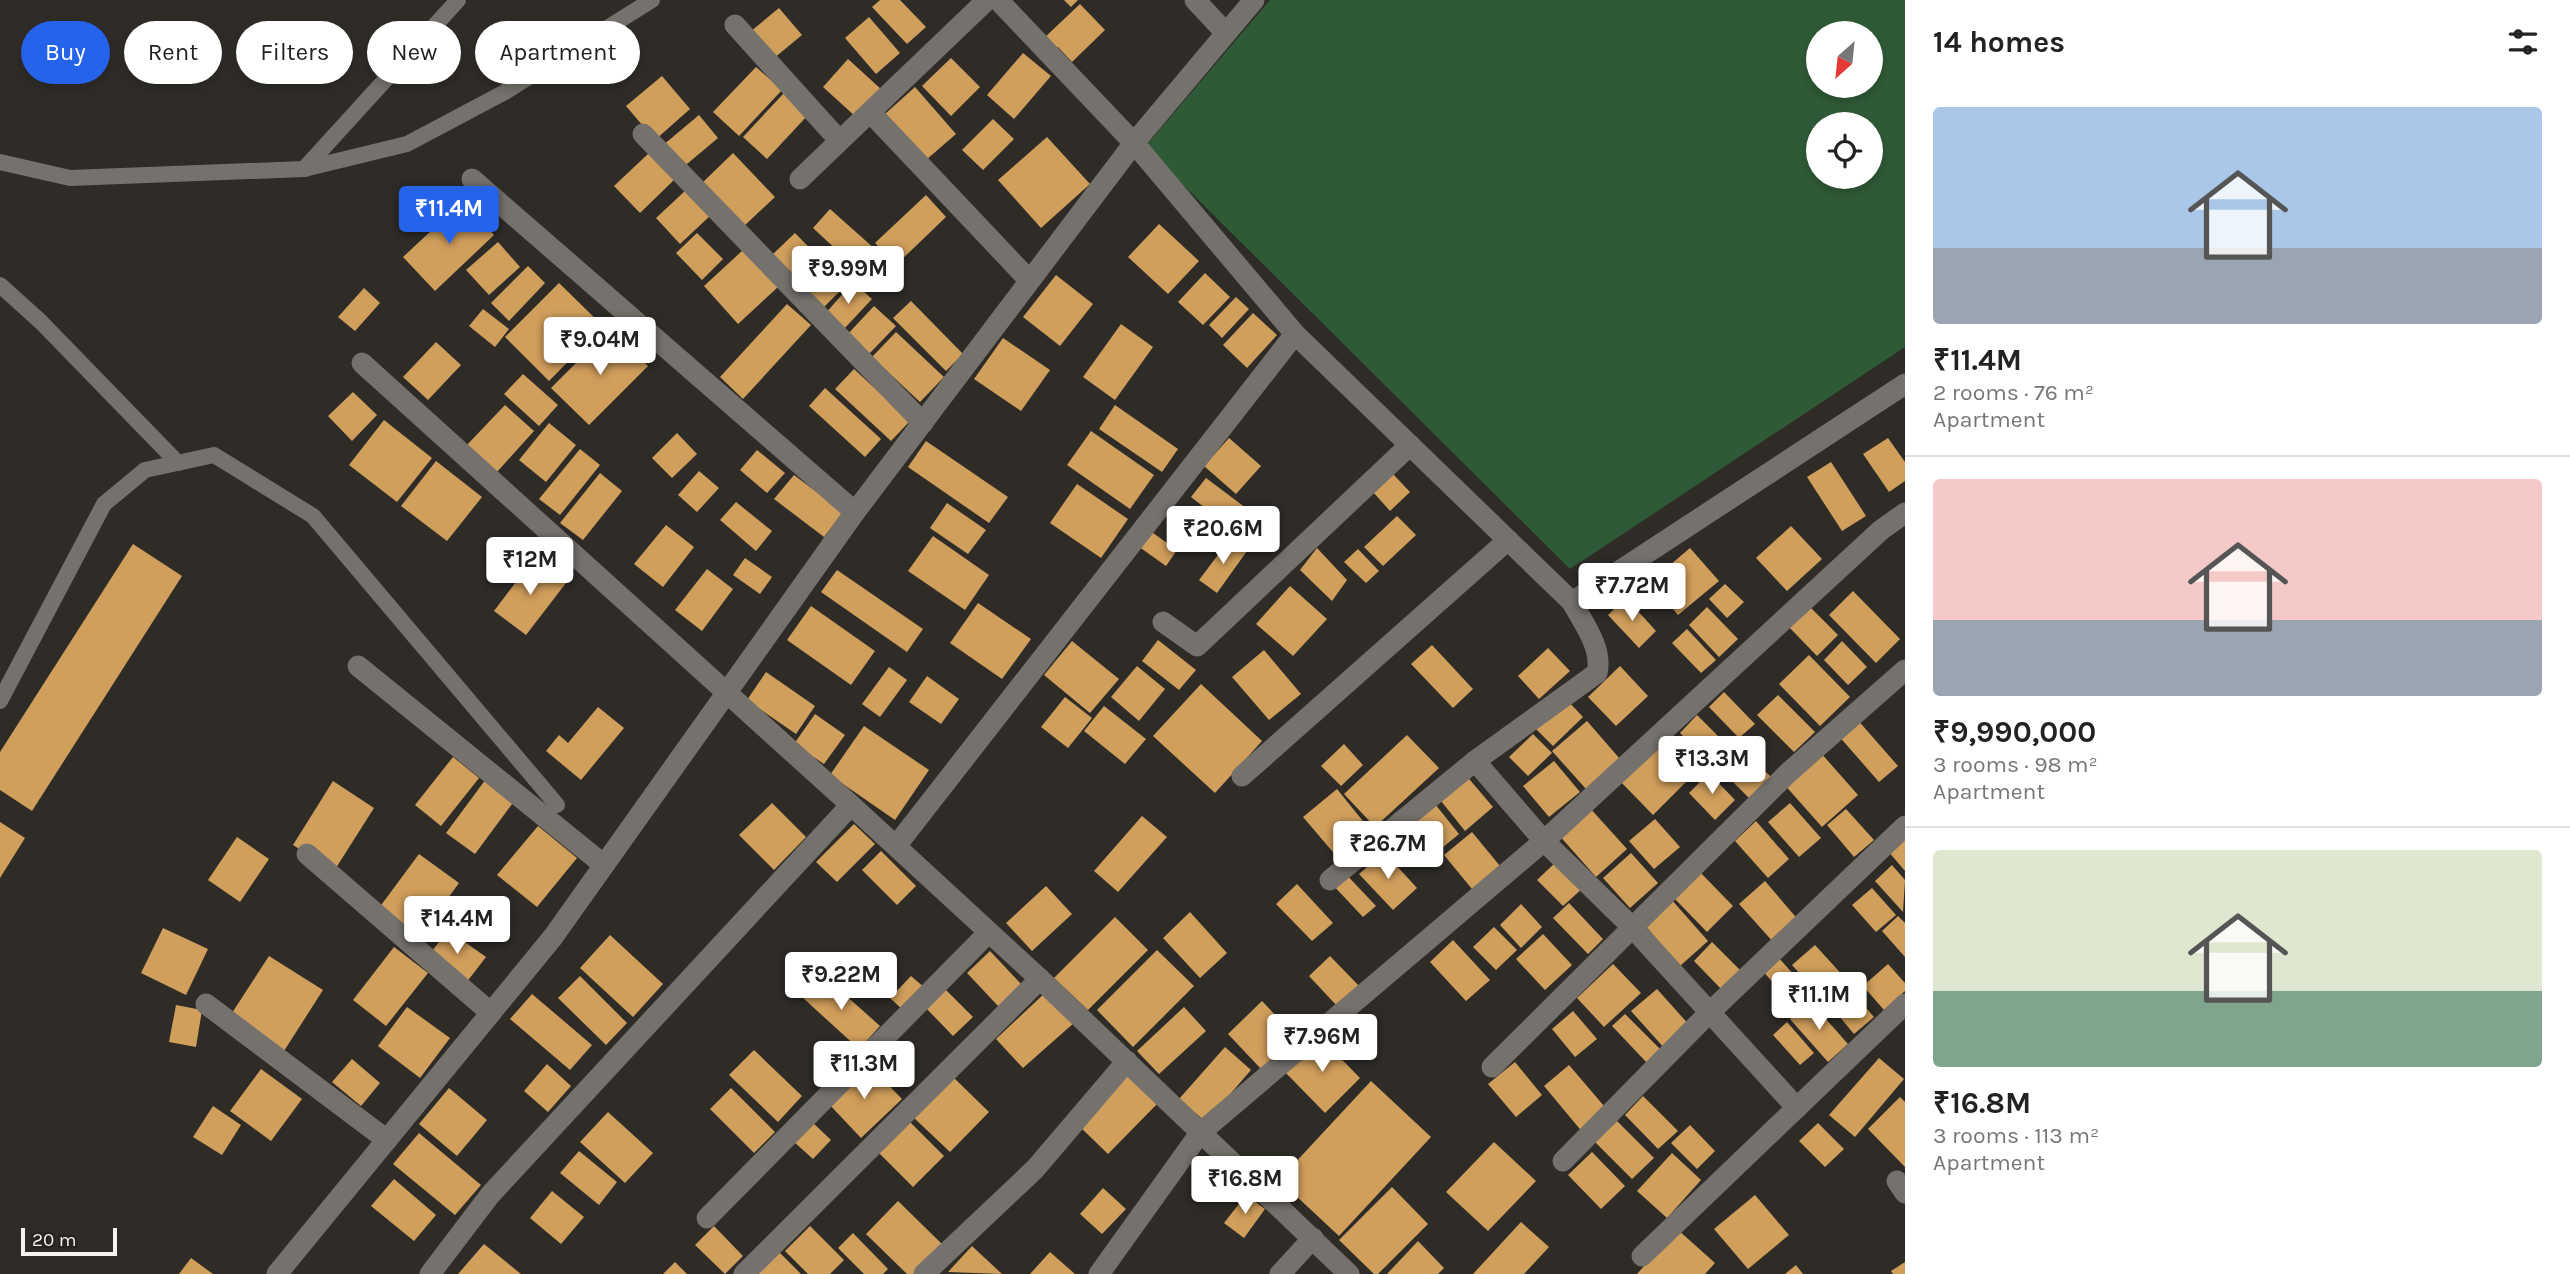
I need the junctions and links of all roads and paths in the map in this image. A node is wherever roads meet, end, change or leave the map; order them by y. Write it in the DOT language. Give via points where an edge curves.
graph roads {
  1 [pos="458,0"];
  2 [pos="652,0"];
  3 [pos="987,0"];
  4 [pos="998,0"];
  5 [pos="1195,0"];
  6 [pos="1254,0"];
  7 [pos="735,24"];
  8 [pos="1225,32"];
  9 [pos="871,113"];
  10 [pos="643,134"];
  11 [pos="838,139"];
  12 [pos="1133,143"];
  13 [pos="0,162"];
  14 [pos="304,169"];
  15 [pos="472,179"];
  16 [pos="800,179"];
  17 [pos="1029,280"];
  18 [pos="0,285"];
  19 [pos="1295,334"];
  20 [pos="362,363"];
  21 [pos="1905,384"];
  22 [pos="923,423"];
  23 [pos="1410,445"];
  24 [pos="178,463"];
  25 [pos="855,512"];
  26 [pos="1905,513"];
  27 [pos="1507,540"];
  28 [pos="1572,601"];
  29 [pos="1163,622"];
  30 [pos="358,666"];
  31 [pos="1905,670"];
  32 [pos="725,692"];
  33 [pos="0,701"];
  34 [pos="1475,761"];
  35 [pos="1242,776"];
  36 [pos="557,805"];
  37 [pos="851,805"];
  38 [pos="1905,826"];
  39 [pos="1544,841"];
  40 [pos="896,846"];
  41 [pos="307,854"];
  42 [pos="604,865"];
  43 [pos="1330,880"];
  44 [pos="1630,926"];
  45 [pos="988,933"];
  46 [pos="1040,979"];
  47 [pos="206,1004"];
  48 [pos="1905,1004"];
  49 [pos="1710,1012"];
  50 [pos="491,1013"];
  51 [pos="1127,1061"];
  52 [pos="1492,1067"];
  53 [pos="1797,1108"];
  54 [pos="1200,1133"];
  55 [pos="387,1140"];
  56 [pos="1563,1161"];
  57 [pos="706,1218"];
  58 [pos="1313,1238"];
  59 [pos="1642,1256"];
  60 [pos="277,1274"];
  61 [pos="430,1274"];
  62 [pos="744,1274"];
  63 [pos="924,1274"];
  64 [pos="1099,1274"];
  65 [pos="1280,1274"];
  66 [pos="1349,1274"];
  1 -- 14 [label="lane"];
  2 -- 14 [label="lane" via="505,92 407,144"];
  3 -- 9 [label="street"];
  4 -- 12 [label="street"];
  5 -- 8 [label="street"];
  6 -- 8 [label="street"];
  7 -- 11 [label="street"];
  8 -- 12 [label="street"];
  9 -- 11 [label="street"];
  9 -- 17 [label="street"];
  10 -- 22 [label="street"];
  11 -- 16 [label="street"];
  12 -- 17 [label="street"];
  12 -- 19 [label="street"];
  13 -- 14 [label="lane" via="70,178"];
  15 -- 25 [label="street"];
  17 -- 22 [label="street"];
  18 -- 24 [label="lane"];
  19 -- 23 [label="street"];
  19 -- 40 [label="street"];
  20 -- 32 [label="street"];
  21 -- 28 [label="street"];
  22 -- 25 [label="street"];
  23 -- 27 [label="street"];
  23 -- 29 [label="street" via="1196,646"];
  24 -- 33 [label="lane" via="145,470 104,504"];
  24 -- 36 [label="lane" via="214,455 313,516"];
  25 -- 32 [label="street"];
  26 -- 39 [label="street" via="1881,530"];
  27 -- 28 [label="street"];
  27 -- 35 [label="street"];
  28 -- 34 [label="street" via="1596,647 1597,673"];
  30 -- 42 [label="street"];
  31 -- 44 [label="street" via="1788,773"];
  32 -- 37 [label="street"];
  32 -- 42 [label="street"];
  34 -- 39 [label="street"];
  34 -- 43 [label="street"];
  37 -- 40 [label="street"];
  37 -- 61 [label="street" via="490,1195"];
  38 -- 49 [label="street"];
  39 -- 44 [label="street"];
  39 -- 54 [label="street"];
  40 -- 45 [label="street"];
  41 -- 50 [label="street"];
  42 -- 50 [label="street"];
  44 -- 49 [label="street"];
  44 -- 52 [label="street"];
  45 -- 46 [label="street"];
  45 -- 57 [label="street"];
  46 -- 51 [label="street"];
  46 -- 62 [label="street"];
  47 -- 55 [label="street"];
  48 -- 53 [label="street"];
  49 -- 53 [label="street"];
  49 -- 56 [label="street"];
  50 -- 55 [label="street"];
  51 -- 54 [label="street"];
  51 -- 63 [label="street" via="1035,1169"];
  53 -- 59 [label="street"];
  54 -- 58 [label="street"];
  54 -- 64 [label="street"];
  55 -- 60 [label="street"];
  58 -- 65 [label="street"];
  58 -- 66 [label="street"];
}
